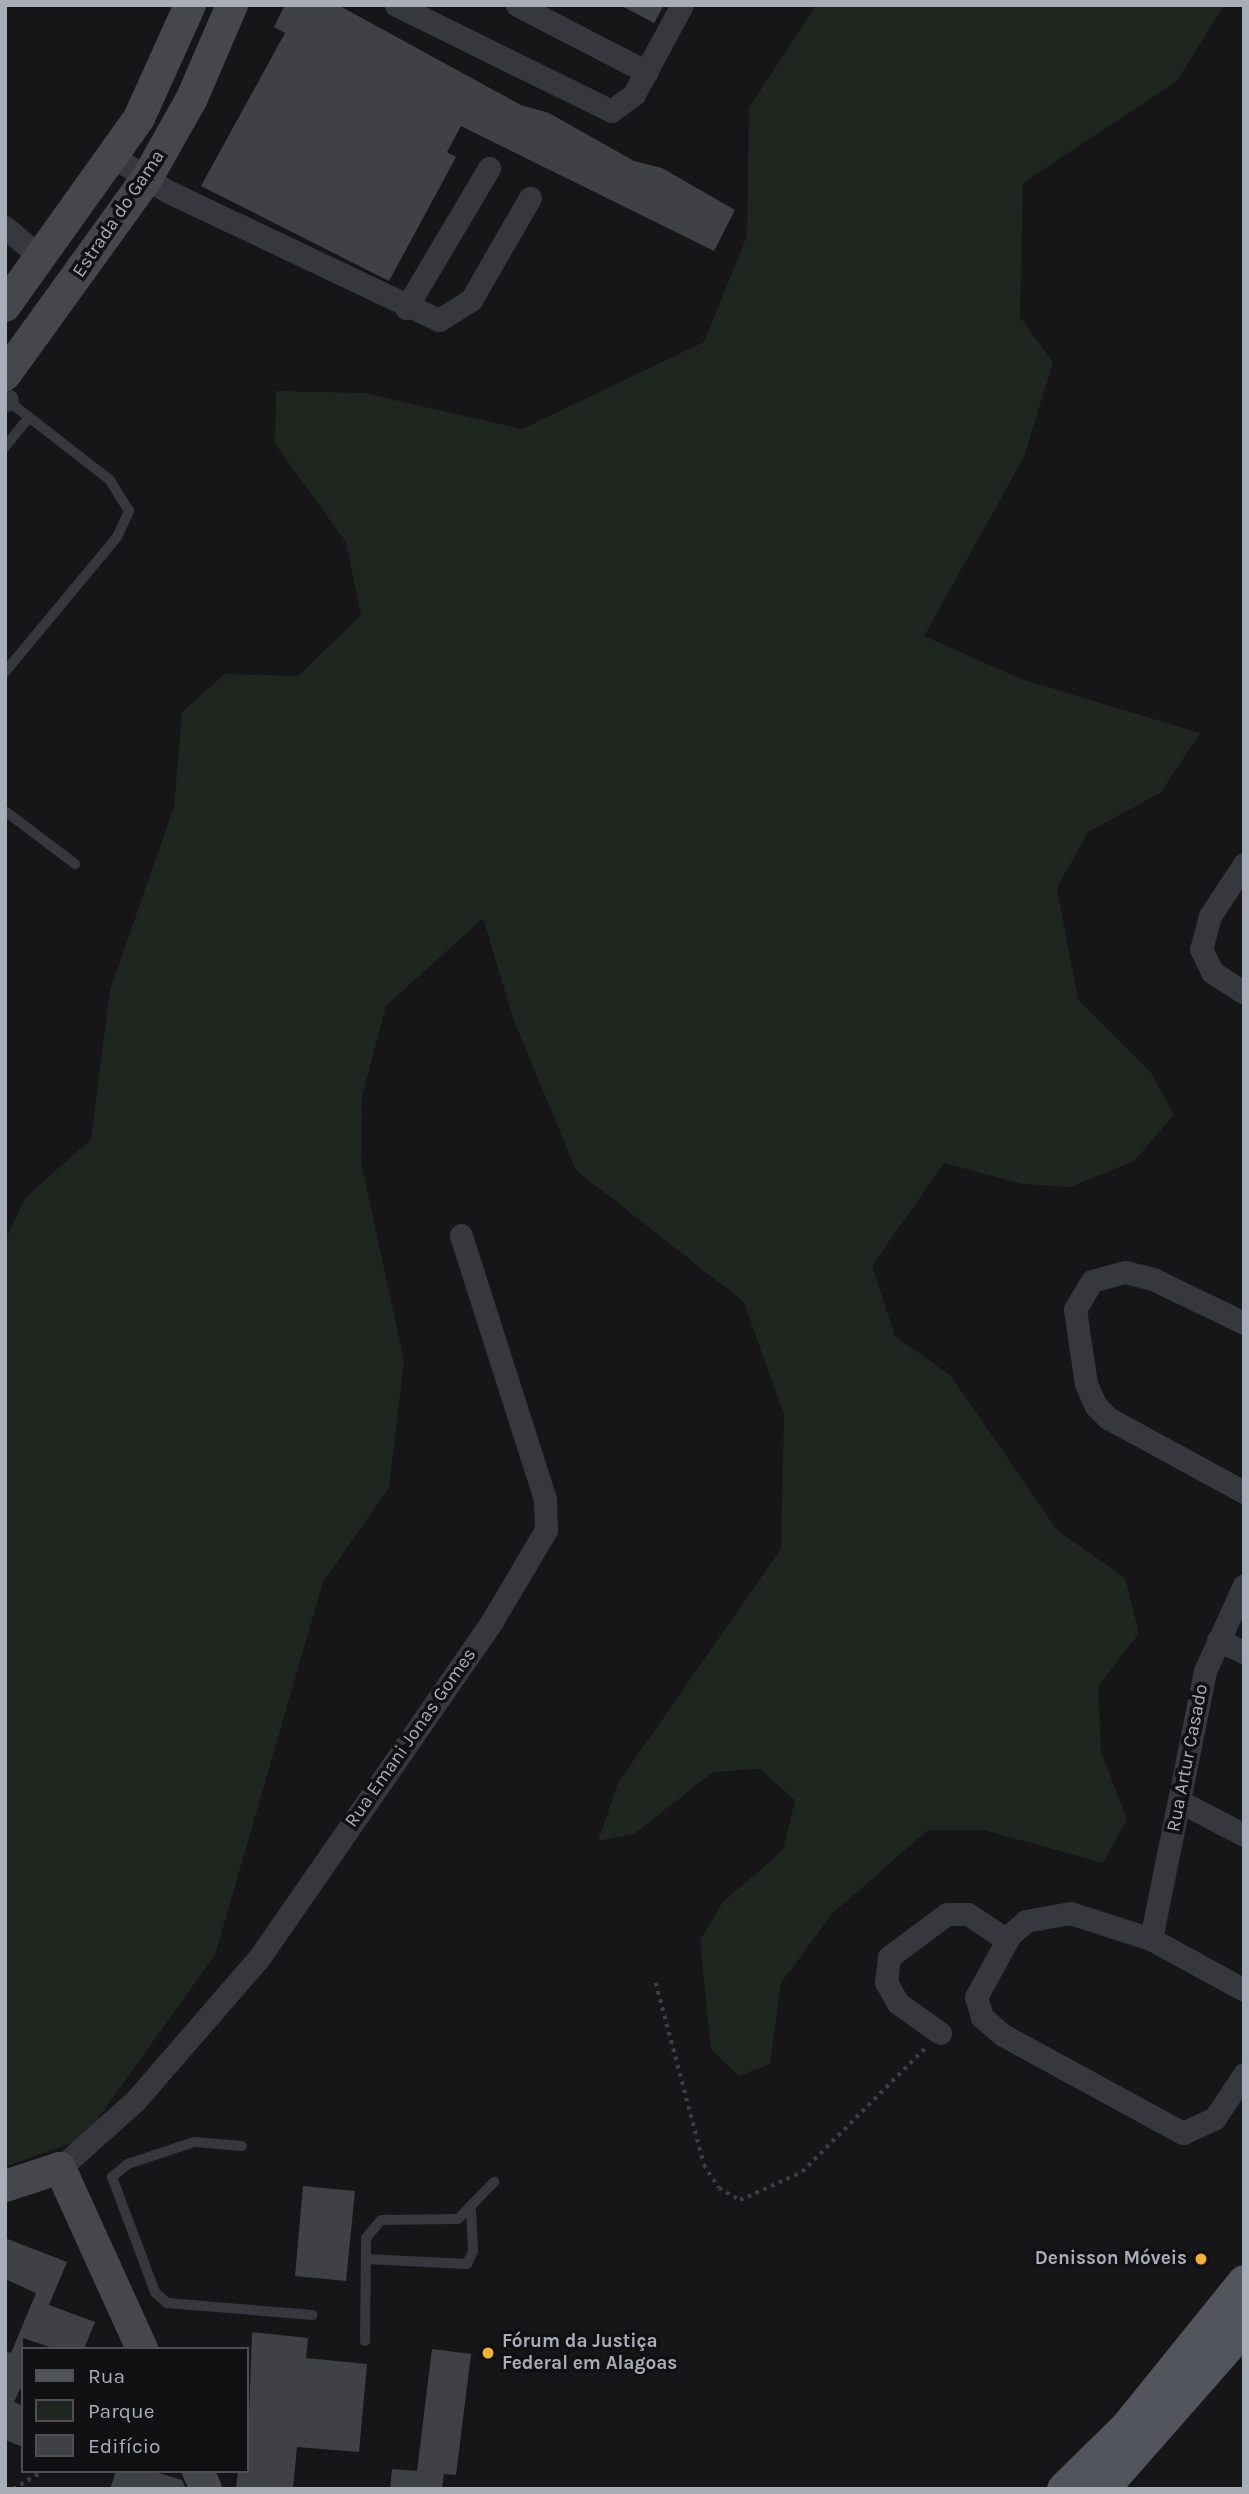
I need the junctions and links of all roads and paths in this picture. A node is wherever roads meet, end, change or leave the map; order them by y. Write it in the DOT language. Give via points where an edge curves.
graph roads {
  1 [pos="190,5"];
  2 [pos="232,5"];
  3 [pos="396,5"];
  4 [pos="517,5"];
  5 [pos="682,5"];
  6 [pos="647,72"];
  7 [pos="114,158"];
  8 [pos="489,168"];
  9 [pos="157,185"];
  10 [pos="530,198"];
  11 [pos="5,228"];
  12 [pos="39,256"];
  13 [pos="5,306"];
  14 [pos="406,308"];
  15 [pos="6,392"];
  16 [pos="29,417"];
  17 [pos="5,447"];
  18 [pos="5,673"];
  19 [pos="5,811"];
  20 [pos="75,864"];
  21 [pos="1244,864"];
  22 [pos="1238,990"];
  23 [pos="461,1235"];
  24 [pos="1244,1323"];
  25 [pos="1244,1492"];
  26 [pos="1244,1585"];
  27 [pos="1218,1640"];
  28 [pos="1244,1653"];
  29 [pos="1181,1802"];
  30 [pos="1244,1835"];
  31 [pos="1151,1938"];
  32 [pos="1007,1940"];
  33 [pos="656,1983"];
  34 [pos="1244,1990"];
  35 [pos="940,2033"];
  36 [pos="1244,2074"];
  37 [pos="242,2146"];
  38 [pos="60,2168"];
  39 [pos="494,2182"];
  40 [pos="5,2186"];
  41 [pos="471,2211"];
  42 [pos="366,2259"];
  43 [pos="1244,2282"];
  44 [pos="313,2315"];
  45 [pos="1244,2326"];
  46 [pos="365,2341"];
  47 [pos="141,2347"];
  48 [pos="40,2473"];
  49 [pos="199,2473"];
  50 [pos="13,2489"];
  51 [pos="206,2489"];
  52 [pos="1064,2489"];
  53 [pos="1101,2489"];
  1 -- 7 [label="street, Estrada do Gama"];
  2 -- 9 [label="street, Estrada do Gama"];
  3 -- 6 [label="street" via="599,110 627,102"];
  4 -- 6 [label="street"];
  5 -- 6 [label="street"];
  7 -- 9 [label="street"];
  7 -- 12 [label="street, Estrada do Gama"];
  8 -- 14 [label="street"];
  9 -- 14 [label="street, Estrada do Gama"];
  9 -- 15 [label="street, Estrada do Gama"];
  10 -- 14 [label="street, Estrada do Gama" via="459,312 439,320"];
  11 -- 12 [label="street"];
  12 -- 13 [label="street, Estrada do Gama"];
  15 -- 16 [label="lane"];
  16 -- 17 [label="lane"];
  16 -- 18 [label="lane" via="110,480 129,511 117,537"];
  19 -- 20 [label="lane"];
  21 -- 22 [label="street" via="1201,938 1204,963"];
  23 -- 38 [label="street, Rua Emani Jonas Gomes" via="545,1499 545,1530 492,1621 259,1958 135,2101"];
  24 -- 25 [label="street" via="1153,1279 1108,1272 1092,1280 1075,1309 1086,1384 1108,1418"];
  26 -- 27 [label="street, Rua Artur Casado"];
  27 -- 28 [label="street"];
  27 -- 29 [label="street, Rua Artur Casado" via="1197,1704"];
  29 -- 30 [label="street"];
  29 -- 31 [label="street, Rua Artur Casado"];
  31 -- 32 [label="street" via="1070,1913 1026,1921"];
  31 -- 34 [label="street"];
  32 -- 35 [label="street" via="968,1914 947,1914 890,1957 886,1982 898,2003"];
  32 -- 36 [label="street" via="976,1997 982,2017 1003,2035 1172,2129 1206,2126"];
  33 -- 35 [label="path" via="704,2165 719,2189 740,2200 802,2172"];
  37 -- 44 [label="lane" via="194,2142 128,2164 112,2177 155,2292 167,2303"];
  38 -- 40 [label="street"];
  38 -- 47 [label="street"];
  39 -- 41 [label="lane"];
  41 -- 42 [label="lane" via="458,2219 381,2220 366,2238"];
  41 -- 42 [label="lane" via="473,2251 467,2264"];
  42 -- 46 [label="lane"];
  43 -- 52 [label="main road" via="1128,2426"];
  45 -- 53 [label="main road"];
  48 -- 50 [label="path"];
  49 -- 51 [label="street"];
}
